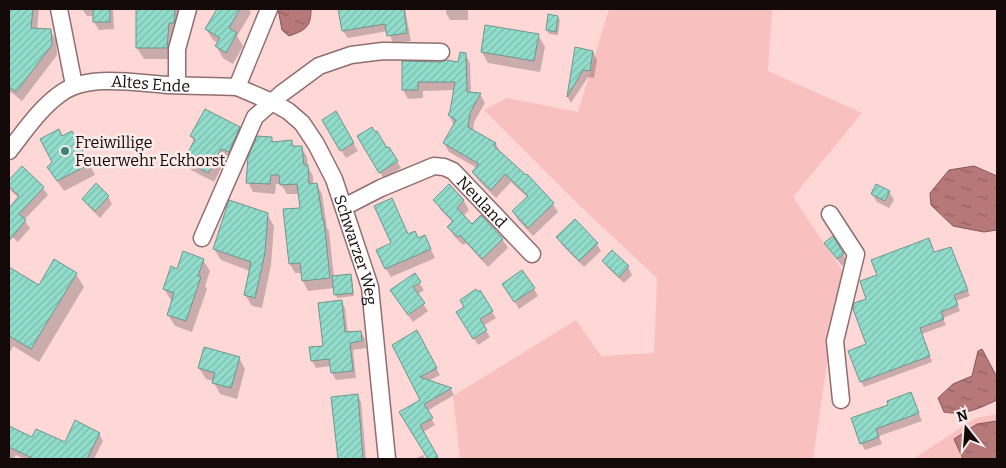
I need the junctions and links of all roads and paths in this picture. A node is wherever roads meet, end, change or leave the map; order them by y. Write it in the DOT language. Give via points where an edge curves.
graph roads {
  1 [pos="60,9"];
  2 [pos="188,9"];
  3 [pos="269,9"];
  4 [pos="441,52"];
  5 [pos="74,85"];
  6 [pos="177,85"];
  7 [pos="237,87"];
  8 [pos="272,102"];
  9 [pos="9,151"];
  10 [pos="344,207"];
  11 [pos="830,214"];
  12 [pos="202,238"];
  13 [pos="532,254"];
  14 [pos="841,400"];
  15 [pos="387,459"];
  1 -- 5 [label="street"];
  2 -- 6 [label="street" via="178,49"];
  3 -- 7 [label="street"];
  4 -- 8 [label="street" via="383,51 351,55 319,66"];
  5 -- 6 [label="street, Altes Ende" via="95,81"];
  5 -- 9 [label="street, Altes Ende" via="50,103"];
  6 -- 7 [label="street, Altes Ende"];
  7 -- 8 [label="street, Schwarzer Weg"];
  8 -- 10 [label="street, Schwarzer Weg" via="302,123 334,178"];
  8 -- 12 [label="street" via="255,117"];
  10 -- 13 [label="street, Neuland" via="425,169 444,167 454,171"];
  10 -- 15 [label="street, Schwarzer Weg" via="370,287"];
  11 -- 14 [label="street" via="856,254 835,341"];
}
